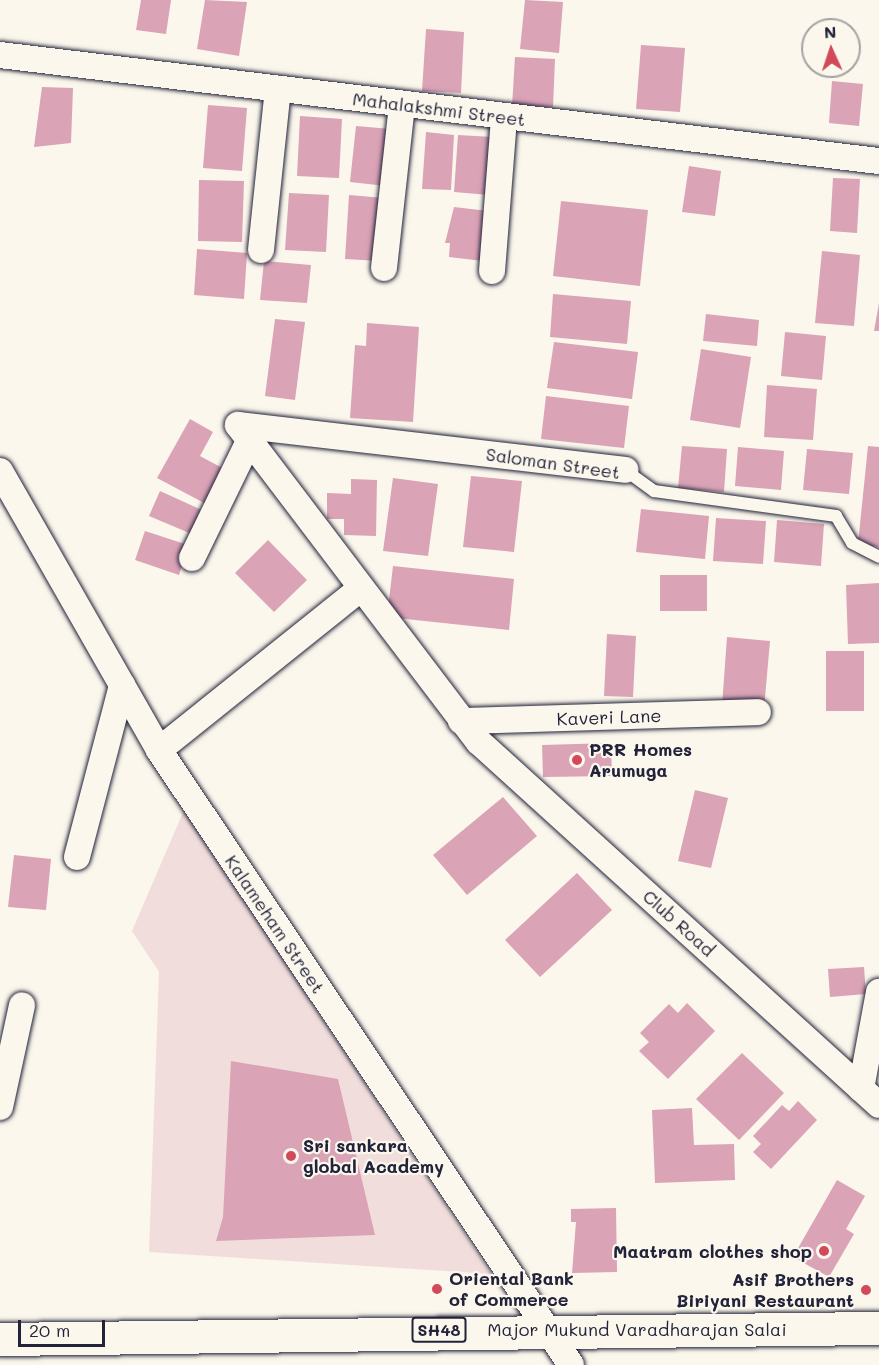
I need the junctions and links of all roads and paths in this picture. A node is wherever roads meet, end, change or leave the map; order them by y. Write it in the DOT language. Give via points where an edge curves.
graph roads {
  1 [pos="0,55"];
  2 [pos="278,89"];
  3 [pos="402,104"];
  4 [pos="504,117"];
  5 [pos="879,161"];
  6 [pos="261,250"];
  7 [pos="384,268"];
  8 [pos="492,271"];
  9 [pos="244,432"];
  10 [pos="625,470"];
  11 [pos="0,471"];
  12 [pos="879,557"];
  13 [pos="192,558"];
  14 [pos="360,590"];
  15 [pos="122,685"];
  16 [pos="758,712"];
  17 [pos="461,721"];
  18 [pos="159,750"];
  19 [pos="77,857"];
  20 [pos="879,992"];
  21 [pos="22,1005"];
  22 [pos="870,1097"];
  23 [pos="0,1107"];
  24 [pos="543,1328"];
  25 [pos="879,1328"];
  26 [pos="0,1339"];
  27 [pos="571,1365"];
  1 -- 2 [label="street, Mahalakshmi Street"];
  2 -- 3 [label="street, Mahalakshmi Street"];
  2 -- 6 [label="street"];
  3 -- 4 [label="street, Mahalakshmi Street"];
  3 -- 7 [label="street"];
  4 -- 5 [label="street, Mahalakshmi Street"];
  4 -- 8 [label="street"];
  9 -- 10 [label="street, Saloman Street"];
  9 -- 13 [label="street"];
  9 -- 14 [label="street, Club Road"];
  10 -- 12 [label="lane, Saloman Street" via="654,490 836,516 852,543"];
  11 -- 15 [label="street, Kalameham Street"];
  14 -- 17 [label="street, Club Road"];
  14 -- 18 [label="street"];
  15 -- 18 [label="street, Kalameham Street"];
  15 -- 19 [label="street"];
  16 -- 17 [label="street, Kaveri Lane"];
  17 -- 22 [label="street, Club Road" via="478,742"];
  18 -- 24 [label="street, Kalameham Street"];
  20 -- 22 [label="street"];
  21 -- 23 [label="street"];
  24 -- 25 [label="main road, Major Mukund Varadharajan Salai / SH48"];
  24 -- 26 [label="main road, Major Mukund Varadharajan Salai / SH48"];
  24 -- 27 [label="street, Kalameham Street"];
}
